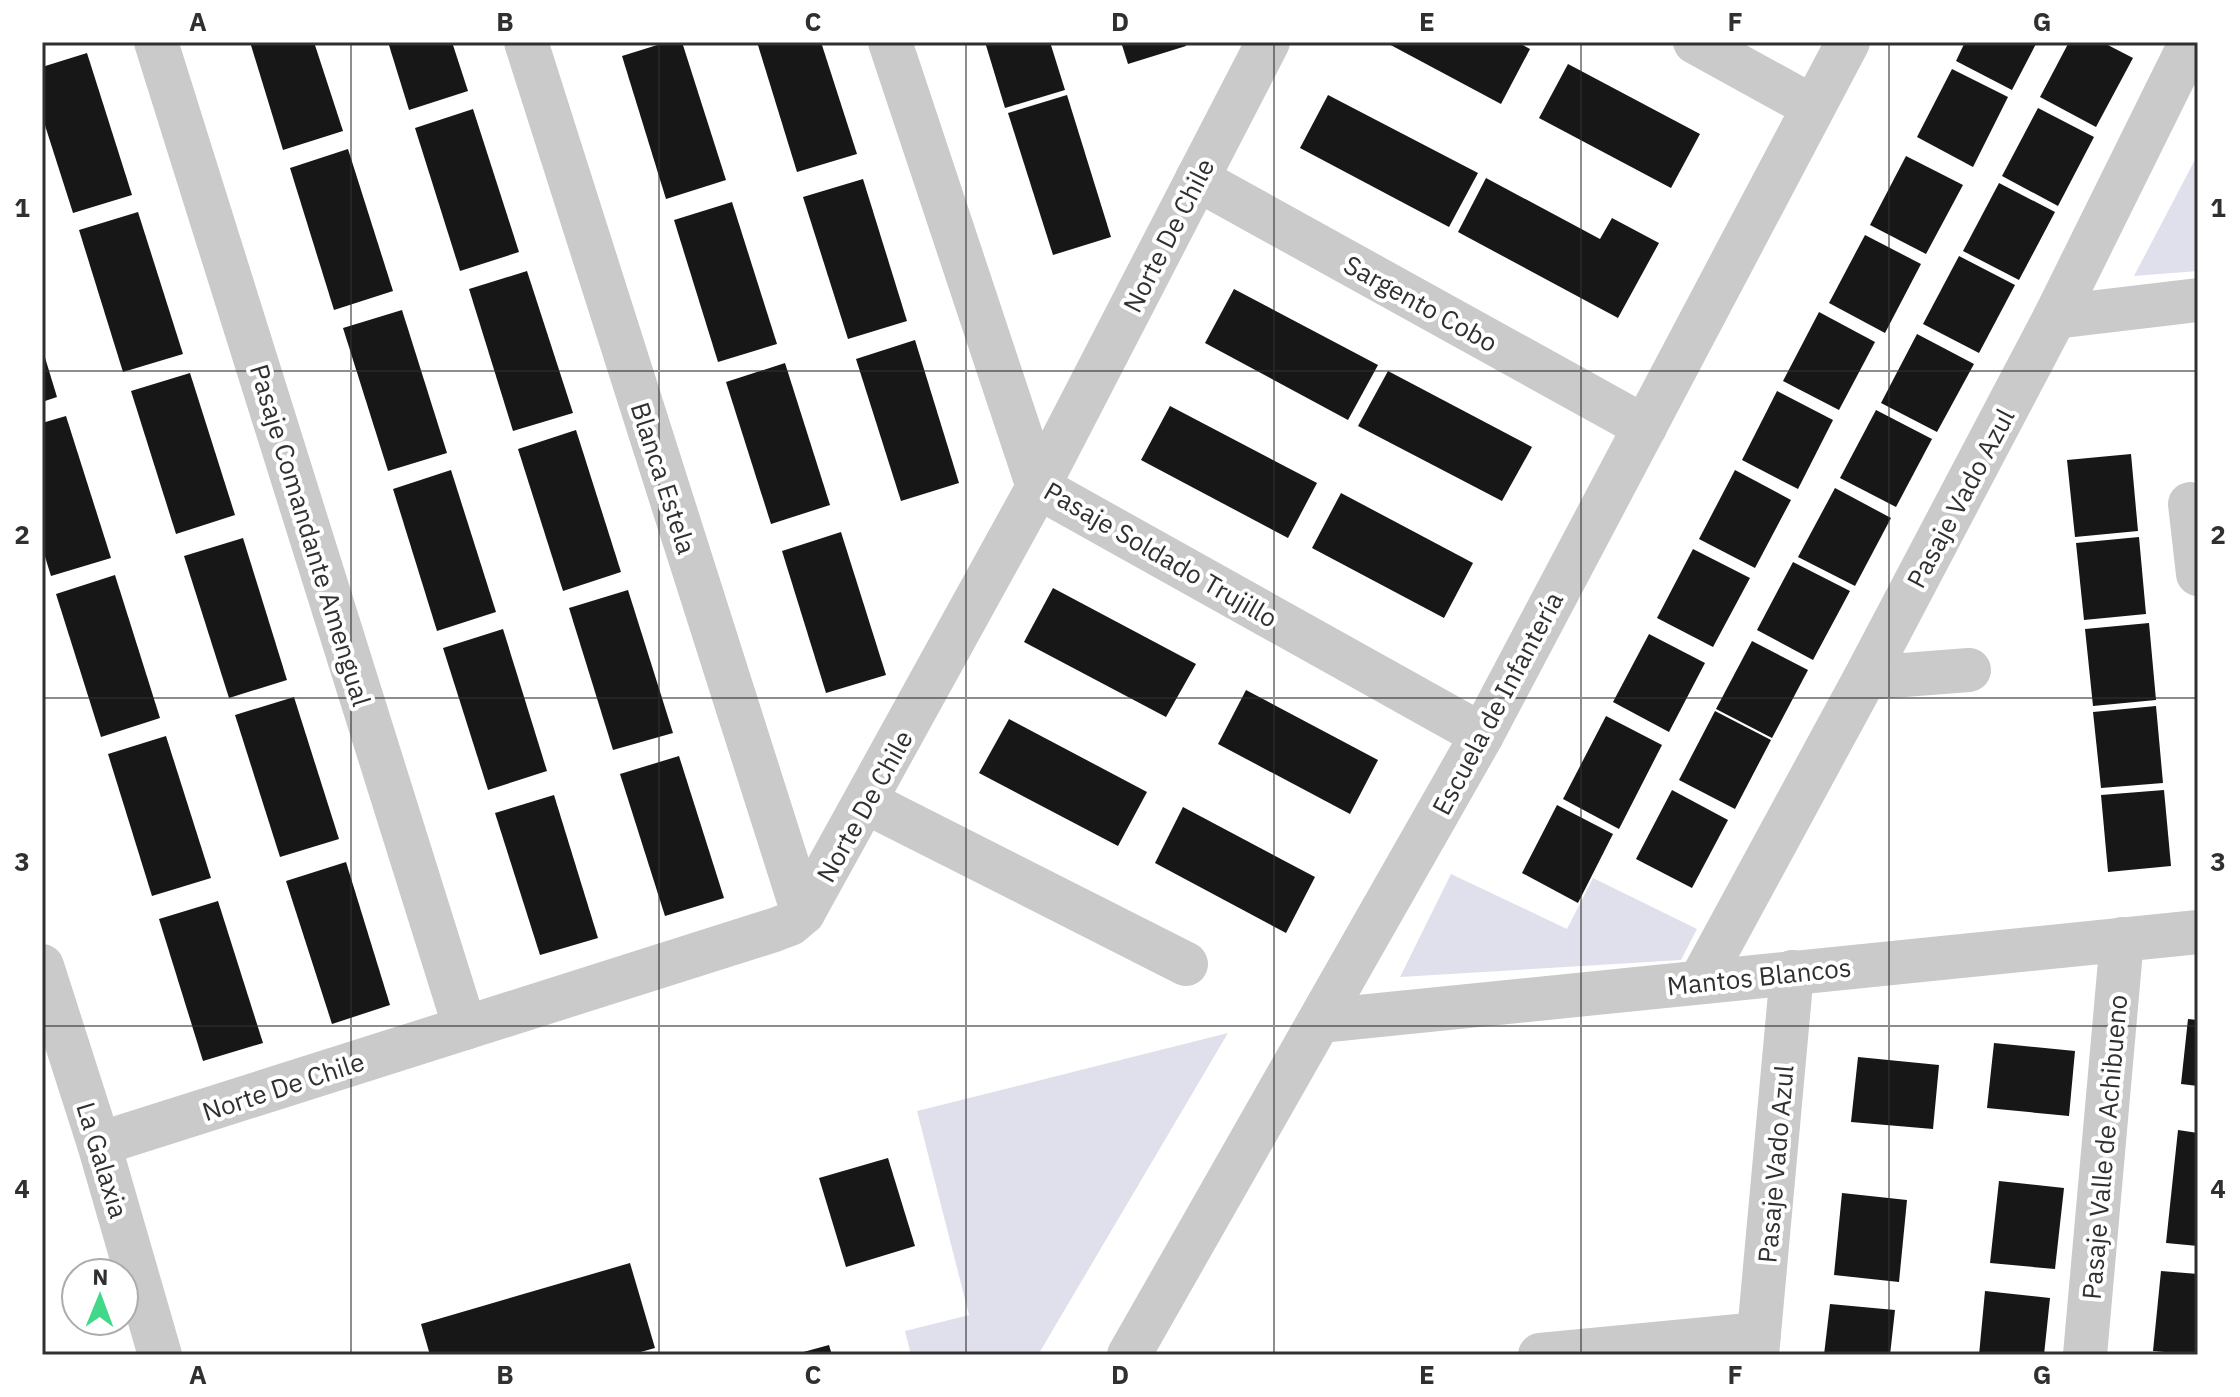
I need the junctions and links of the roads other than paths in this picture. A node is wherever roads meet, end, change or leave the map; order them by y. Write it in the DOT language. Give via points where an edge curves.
graph roads {
  1 [pos="156,42"];
  2 [pos="526,42"];
  3 [pos="890,42"];
  4 [pos="1695,42"];
  5 [pos="1848,42"];
  6 [pos="2191,42"];
  7 [pos="1262,47"];
  8 [pos="1813,107"];
  9 [pos="1197,179"];
  10 [pos="2198,300"];
  11 [pos="2055,317"];
  12 [pos="1645,427"];
  13 [pos="1038,487"];
  14 [pos="2190,504"];
  15 [pos="2198,574"];
  16 [pos="1969,670"];
  17 [pos="1865,678"];
  18 [pos="1482,735"];
  19 [pos="866,802"];
  20 [pos="803,913"];
  21 [pos="2198,932"];
  22 [pos="2122,939"];
  23 [pos="1186,964"];
  24 [pos="42,966"];
  25 [pos="1792,972"];
  26 [pos="1700,982"];
  27 [pos="1320,1021"];
  28 [pos="465,1028"];
  29 [pos="99,1144"];
  30 [pos="1758,1345"];
  31 [pos="160,1355"];
  32 [pos="1129,1355"];
  33 [pos="1540,1355"];
  34 [pos="2085,1355"];
  1 -- 28 [label="street, Pasaje Comandante Amengual"];
  2 -- 20 [label="street, Blanca Estela"];
  3 -- 13 [label="street, Pasaje Soldado Trujillo"];
  4 -- 8 [label="street"];
  5 -- 8 [label="street, Escuela de Infantería"];
  6 -- 11 [label="street, Pasaje Vado Azul"];
  7 -- 9 [label="street, Norte De Chile"];
  8 -- 12 [label="street, Escuela de Infantería"];
  9 -- 12 [label="street, Sargento Cobo"];
  9 -- 13 [label="street, Norte De Chile"];
  10 -- 11 [label="street"];
  11 -- 17 [label="street, Pasaje Vado Azul"];
  12 -- 18 [label="street, Escuela de Infantería"];
  13 -- 18 [label="street, Pasaje Soldado Trujillo"];
  13 -- 19 [label="street, Norte De Chile"];
  14 -- 15 [label="street"];
  16 -- 17 [label="street"];
  17 -- 26 [label="street, Pasaje Vado Azul"];
  18 -- 27 [label="street, Escuela de Infantería"];
  19 -- 20 [label="street, Norte De Chile"];
  19 -- 23 [label="street"];
  20 -- 28 [label="street, Norte De Chile" via="774,930"];
  21 -- 22 [label="street, Mantos Blancos"];
  22 -- 25 [label="street, Mantos Blancos"];
  22 -- 34 [label="street, Pasaje Valle de Achibueno"];
  24 -- 29 [label="street, La Galaxia"];
  25 -- 26 [label="street, Mantos Blancos"];
  25 -- 30 [label="street, Pasaje Vado Azul"];
  26 -- 27 [label="street, Mantos Blancos"];
  27 -- 32 [label="street, Escuela de Infantería"];
  28 -- 29 [label="street, Norte De Chile"];
  29 -- 31 [label="street, La Galaxia"];
  30 -- 33 [label="street"];
}
